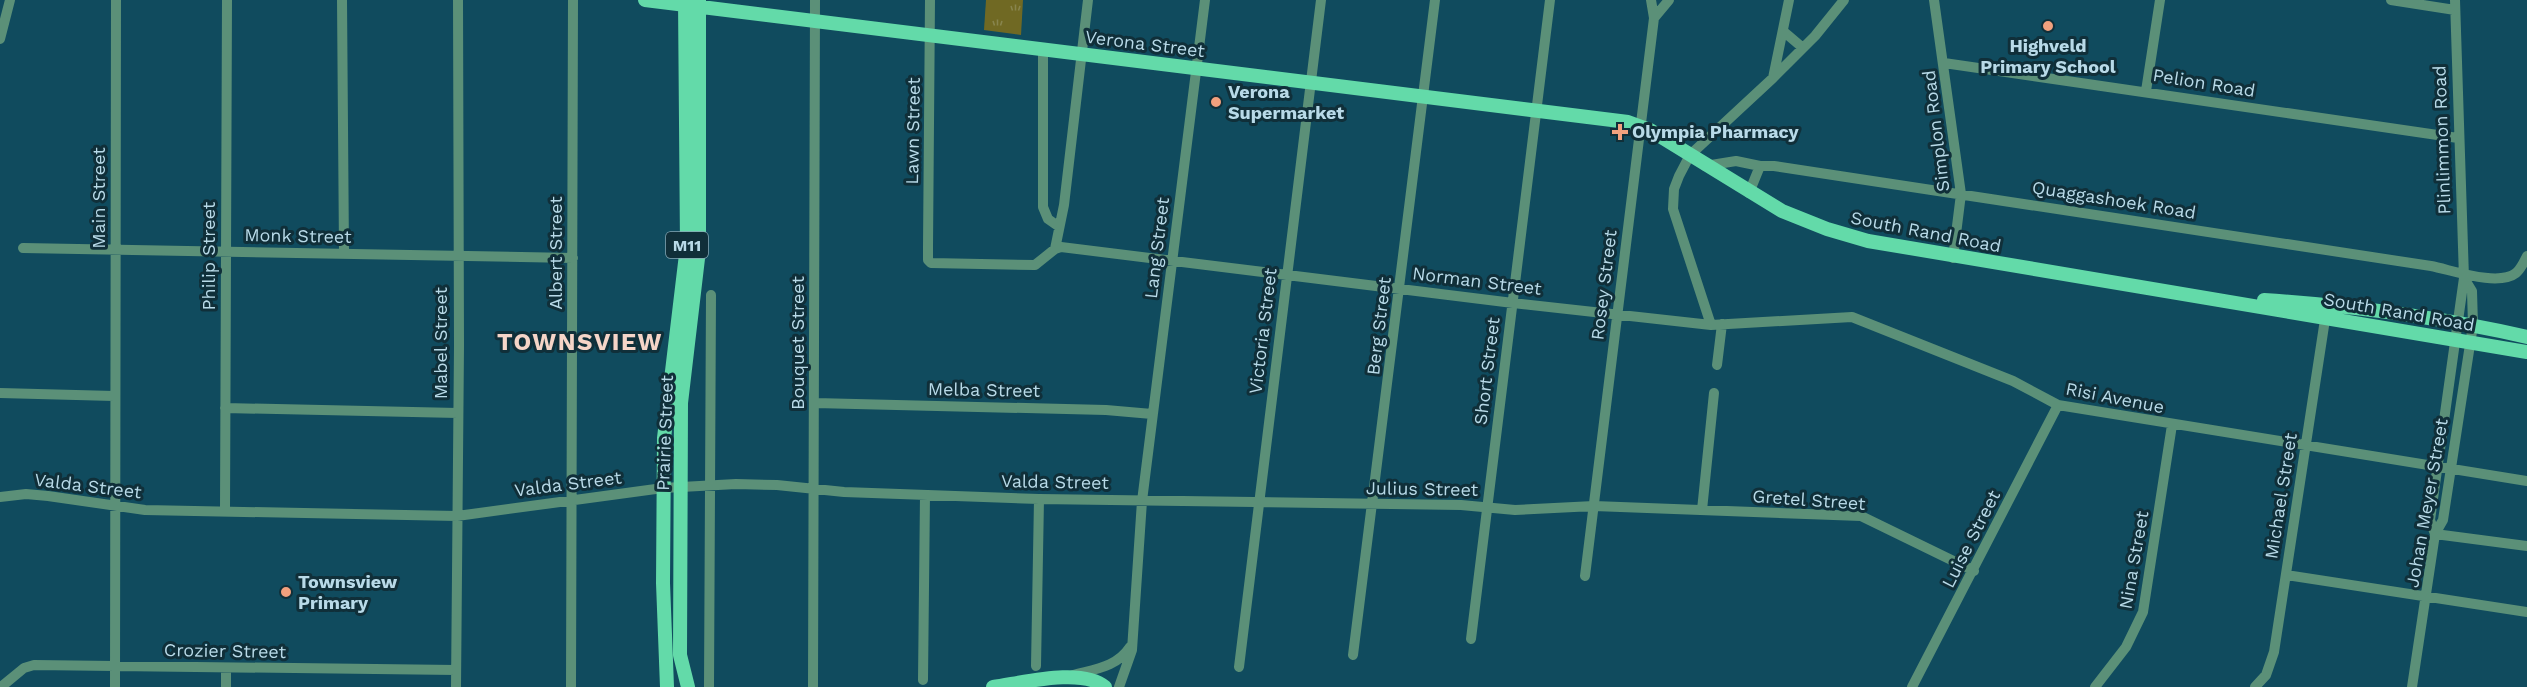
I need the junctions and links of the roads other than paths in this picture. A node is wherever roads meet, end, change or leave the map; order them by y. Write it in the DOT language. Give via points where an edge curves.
graph roads {
  1 [pos="10,0"];
  2 [pos="116,0"];
  3 [pos="227,0"];
  4 [pos="342,0"];
  5 [pos="458,0"];
  6 [pos="573,0"];
  7 [pos="645,0"];
  8 [pos="815,0"];
  9 [pos="930,0"];
  10 [pos="1088,0"];
  11 [pos="1205,0"];
  12 [pos="1321,0"];
  13 [pos="1435,0"];
  14 [pos="1550,0"];
  15 [pos="1651,0"];
  16 [pos="1669,0"];
  17 [pos="1789,0"];
  18 [pos="1844,0"];
  19 [pos="1934,0"];
  20 [pos="2160,0"];
  21 [pos="2391,0"];
  22 [pos="692,3"];
  23 [pos="2455,5"];
  24 [pos="1654,18"];
  25 [pos="815,21"];
  26 [pos="1783,31"];
  27 [pos="930,36"];
  28 [pos="0,39"];
  29 [pos="1803,48"];
  30 [pos="1043,50"];
  31 [pos="1082,54"];
  32 [pos="1944,63"];
  33 [pos="1196,68"];
  34 [pos="1773,78"];
  35 [pos="1311,83"];
  36 [pos="2146,91"];
  37 [pos="1423,97"];
  38 [pos="1536,111"];
  39 [pos="1641,126"];
  40 [pos="2458,138"];
  41 [pos="1690,155"];
  42 [pos="1705,166"];
  43 [pos="1760,166"];
  44 [pos="1749,193"];
  45 [pos="1961,194"];
  46 [pos="1058,226"];
  47 [pos="23,248"];
  48 [pos="1058,248"];
  49 [pos="116,250"];
  50 [pos="226,252"];
  51 [pos="344,253"];
  52 [pos="458,255"];
  53 [pos="2527,256"];
  54 [pos="573,258"];
  55 [pos="1953,258"];
  56 [pos="1173,259"];
  57 [pos="1287,274"];
  58 [pos="2464,275"];
  59 [pos="1400,288"];
  60 [pos="711,295"];
  61 [pos="1513,303"];
  62 [pos="2326,311"];
  63 [pos="1617,313"];
  64 [pos="2458,322"];
  65 [pos="1717,324"];
  66 [pos="2473,325"];
  67 [pos="2527,337"];
  68 [pos="2455,340"];
  69 [pos="2470,343"];
  70 [pos="2527,352"];
  71 [pos="1717,365"];
  72 [pos="0,393"];
  73 [pos="1714,393"];
  74 [pos="114,396"];
  75 [pos="815,403"];
  76 [pos="2058,405"];
  77 [pos="225,408"];
  78 [pos="458,412"];
  79 [pos="1152,414"];
  80 [pos="2172,425"];
  81 [pos="2305,447"];
  82 [pos="2438,467"];
  83 [pos="2452,469"];
  84 [pos="2527,481"];
  85 [pos="709,485"];
  86 [pos="681,487"];
  87 [pos="663,488"];
  88 [pos="814,488"];
  89 [pos="925,495"];
  90 [pos="0,497"];
  91 [pos="1039,499"];
  92 [pos="571,500"];
  93 [pos="1142,501"];
  94 [pos="1260,502"];
  95 [pos="1372,505"];
  96 [pos="1594,506"];
  97 [pos="114,507"];
  98 [pos="1487,507"];
  99 [pos="1702,510"];
  100 [pos="225,511"];
  101 [pos="457,516"];
  102 [pos="2435,534"];
  103 [pos="2527,546"];
  104 [pos="1974,572"];
  105 [pos="2286,575"];
  106 [pos="1585,576"];
  107 [pos="2427,597"];
  108 [pos="2527,612"];
  109 [pos="1471,639"];
  110 [pos="1132,642"];
  111 [pos="1353,655"];
  112 [pos="115,666"];
  113 [pos="1036,666"];
  114 [pos="1239,667"];
  115 [pos="226,668"];
  116 [pos="456,670"];
  117 [pos="923,680"];
  118 [pos="1060,681"];
  119 [pos="1105,686"];
  120 [pos="1,687"];
  121 [pos="115,687"];
  122 [pos="226,687"];
  123 [pos="456,687"];
  124 [pos="571,687"];
  125 [pos="667,687"];
  126 [pos="688,687"];
  127 [pos="709,687"];
  128 [pos="813,687"];
  129 [pos="993,687"];
  130 [pos="1119,687"];
  131 [pos="1912,687"];
  132 [pos="2095,687"];
  133 [pos="2255,687"];
  134 [pos="2412,687"];
  1 -- 28 [label="street"];
  2 -- 49 [label="street, Main Street"];
  3 -- 50 [label="street, Philip Street"];
  4 -- 51 [label="street"];
  5 -- 52 [label="street, Mabel Street"];
  6 -- 54 [label="street, Albert Street"];
  7 -- 22 [label="main road, Verona Street"];
  8 -- 25 [label="street, Bouquet Street"];
  9 -- 27 [label="street, Lawn Street"];
  10 -- 31 [label="street"];
  11 -- 33 [label="street, Lang Street"];
  12 -- 35 [label="street, Victoria Street"];
  13 -- 37 [label="street, Berg Street"];
  14 -- 38 [label="street, Short Street"];
  15 -- 24 [label="street, Rosey Street"];
  16 -- 24 [label="street"];
  17 -- 26 [label="street"];
  18 -- 29 [label="street"];
  19 -- 32 [label="street, Simplon Road"];
  20 -- 36 [label="street"];
  21 -- 23 [label="street"];
  22 -- 25 [label="main road, Verona Street"];
  22 -- 86 [label="main road, Prairie Street / M11" via="699,249 681,403"];
  22 -- 87 [label="main road, Prairie Street / M11" via="687,246 667,400"];
  23 -- 40 [label="street, Plinlimmon Road"];
  24 -- 39 [label="street, Rosey Street"];
  25 -- 27 [label="main road, Verona Street"];
  25 -- 75 [label="street, Bouquet Street"];
  26 -- 29 [label="street"];
  26 -- 34 [label="street"];
  27 -- 30 [label="main road, Verona Street"];
  27 -- 48 [label="street, Lawn Street" via="930,262 1035,265"];
  29 -- 34 [label="street"];
  30 -- 31 [label="main road, Verona Street"];
  30 -- 46 [label="street" via="1043,207 1048,219"];
  31 -- 33 [label="main road, Verona Street"];
  31 -- 46 [label="street" via="1064,205"];
  32 -- 36 [label="street, Pelion Road"];
  32 -- 45 [label="street, Simplon Road"];
  33 -- 35 [label="main road, Verona Street"];
  33 -- 56 [label="street, Lang Street"];
  34 -- 41 [label="street"];
  35 -- 37 [label="main road, Verona Street"];
  35 -- 57 [label="street, Victoria Street"];
  36 -- 40 [label="street, Pelion Road"];
  37 -- 38 [label="main road, Verona Street"];
  37 -- 59 [label="street, Berg Street"];
  38 -- 39 [label="main road, Verona Street"];
  38 -- 61 [label="street, Short Street"];
  39 -- 41 [label="main road, South Rand Road"];
  39 -- 63 [label="street, Rosey Street"];
  40 -- 58 [label="street, Plinlimmon Road"];
  41 -- 42 [label="main road, South Rand Road"];
  41 -- 65 [label="street" via="1674,189 1674,209"];
  42 -- 43 [label="street, Quaggashoek Road" via="1736,161"];
  42 -- 44 [label="main road, South Rand Road"];
  43 -- 44 [label="street"];
  43 -- 45 [label="street, Quaggashoek Road"];
  44 -- 55 [label="main road, South Rand Road" via="1827,229"];
  45 -- 55 [label="street, Simplon Road"];
  45 -- 58 [label="street, Quaggashoek Road"];
  46 -- 48 [label="street"];
  47 -- 49 [label="street, Monk Street"];
  48 -- 56 [label="street, Norman Street"];
  49 -- 50 [label="street, Monk Street"];
  49 -- 74 [label="street, Main Street"];
  50 -- 51 [label="street, Monk Street"];
  50 -- 77 [label="street, Philip Street"];
  51 -- 52 [label="street, Monk Street"];
  52 -- 54 [label="street, Monk Street"];
  52 -- 78 [label="street, Mabel Street"];
  53 -- 58 [label="street, Quaggashoek Road" via="2516,273 2505,277"];
  54 -- 92 [label="street, Albert Street"];
  55 -- 62 [label="main road, South Rand Road"];
  56 -- 57 [label="street, Norman Street"];
  56 -- 79 [label="street, Lang Street"];
  57 -- 59 [label="street, Norman Street"];
  57 -- 94 [label="street, Victoria Street"];
  58 -- 64 [label="street, Plinlimmon Road"];
  58 -- 66 [label="street, Plinlimmon Road" via="2472,291"];
  59 -- 61 [label="street, Norman Street"];
  59 -- 95 [label="street, Berg Street"];
  60 -- 85 [label="street"];
  61 -- 63 [label="street, Norman Street"];
  61 -- 98 [label="street, Short Street"];
  62 -- 64 [label="main road, South Rand Road"];
  62 -- 68 [label="main road, South Rand Road"];
  62 -- 81 [label="street, Michael Street"];
  63 -- 65 [label="street, Norman Street"];
  63 -- 96 [label="street, Rosey Street"];
  64 -- 66 [label="main road, South Rand Road"];
  64 -- 68 [label="street, Plinlimmon Road"];
  65 -- 71 [label="street"];
  65 -- 76 [label="street, Risi Avenue" via="1852,317 2013,381"];
  66 -- 67 [label="main road, South Rand Road"];
  66 -- 69 [label="street, Johan Meyer Street"];
  68 -- 69 [label="main road, South Rand Road"];
  68 -- 82 [label="street, Plinlimmon Road"];
  69 -- 70 [label="main road, South Rand Road"];
  69 -- 83 [label="street, Johan Meyer Street"];
  72 -- 74 [label="street"];
  73 -- 99 [label="street"];
  74 -- 97 [label="street, Main Street"];
  75 -- 79 [label="street, Melba Street"];
  75 -- 88 [label="street, Bouquet Street"];
  76 -- 80 [label="street, Risi Avenue"];
  76 -- 104 [label="street, Luise Street"];
  77 -- 78 [label="street"];
  77 -- 100 [label="street, Philip Street"];
  78 -- 101 [label="street, Mabel Street"];
  79 -- 93 [label="street, Lang Street"];
  80 -- 81 [label="street, Risi Avenue"];
  80 -- 132 [label="street, Nina Street" via="2144,612 2126,647"];
  81 -- 82 [label="street, Risi Avenue"];
  81 -- 105 [label="street, Michael Street"];
  82 -- 83 [label="street, Risi Avenue"];
  82 -- 102 [label="street, Plinlimmon Road" via="2430,520"];
  83 -- 84 [label="street, Risi Avenue"];
  83 -- 102 [label="street, Johan Meyer Street" via="2443,520"];
  85 -- 86 [label="street, Valda Street"];
  85 -- 88 [label="street, Valda Street"];
  85 -- 127 [label="street"];
  86 -- 87 [label="street, Valda Street"];
  86 -- 126 [label="main road, Prairie Street / M11" via="680,656"];
  87 -- 92 [label="street, Valda Street"];
  87 -- 125 [label="main road, Prairie Street / M11"];
  88 -- 89 [label="street, Valda Street"];
  88 -- 128 [label="street, Bouquet Street"];
  89 -- 91 [label="street, Valda Street"];
  89 -- 117 [label="street"];
  90 -- 97 [label="street, Valda Street" via="26,494"];
  91 -- 93 [label="street, Valda Street"];
  91 -- 113 [label="street"];
  92 -- 101 [label="street, Valda Street"];
  92 -- 124 [label="street, Albert Street"];
  93 -- 94 [label="street, Julius Street"];
  93 -- 110 [label="street, Lang Street"];
  94 -- 95 [label="street, Julius Street"];
  94 -- 114 [label="street, Victoria Street"];
  95 -- 98 [label="street, Julius Street"];
  95 -- 111 [label="street, Berg Street"];
  96 -- 98 [label="street, Julius Street" via="1532,510"];
  96 -- 99 [label="street, Julius Street"];
  96 -- 106 [label="street, Rosey Street"];
  97 -- 100 [label="street, Valda Street"];
  97 -- 112 [label="street, Main Street"];
  98 -- 109 [label="street, Short Street"];
  99 -- 104 [label="street, Gretel Street" via="1861,516"];
  100 -- 101 [label="street, Valda Street"];
  101 -- 116 [label="street, Mabel Street"];
  102 -- 103 [label="street"];
  102 -- 107 [label="street, Johan Meyer Street"];
  104 -- 131 [label="street, Luise Street"];
  105 -- 107 [label="street"];
  105 -- 133 [label="street, Michael Street" via="2272,659 2266,675"];
  107 -- 108 [label="street"];
  107 -- 134 [label="street, Johan Meyer Street"];
  110 -- 118 [label="street" via="1120,660"];
  110 -- 130 [label="street, Lang Street"];
  112 -- 115 [label="street, Crozier Street"];
  112 -- 120 [label="street, Crozier Street" via="28,666"];
  112 -- 121 [label="street, Main Street"];
  115 -- 116 [label="street, Crozier Street"];
  115 -- 122 [label="street"];
  116 -- 123 [label="street, Mabel Street"];
  118 -- 119 [label="main road" via="1083,678"];
  118 -- 129 [label="main road"];
}
